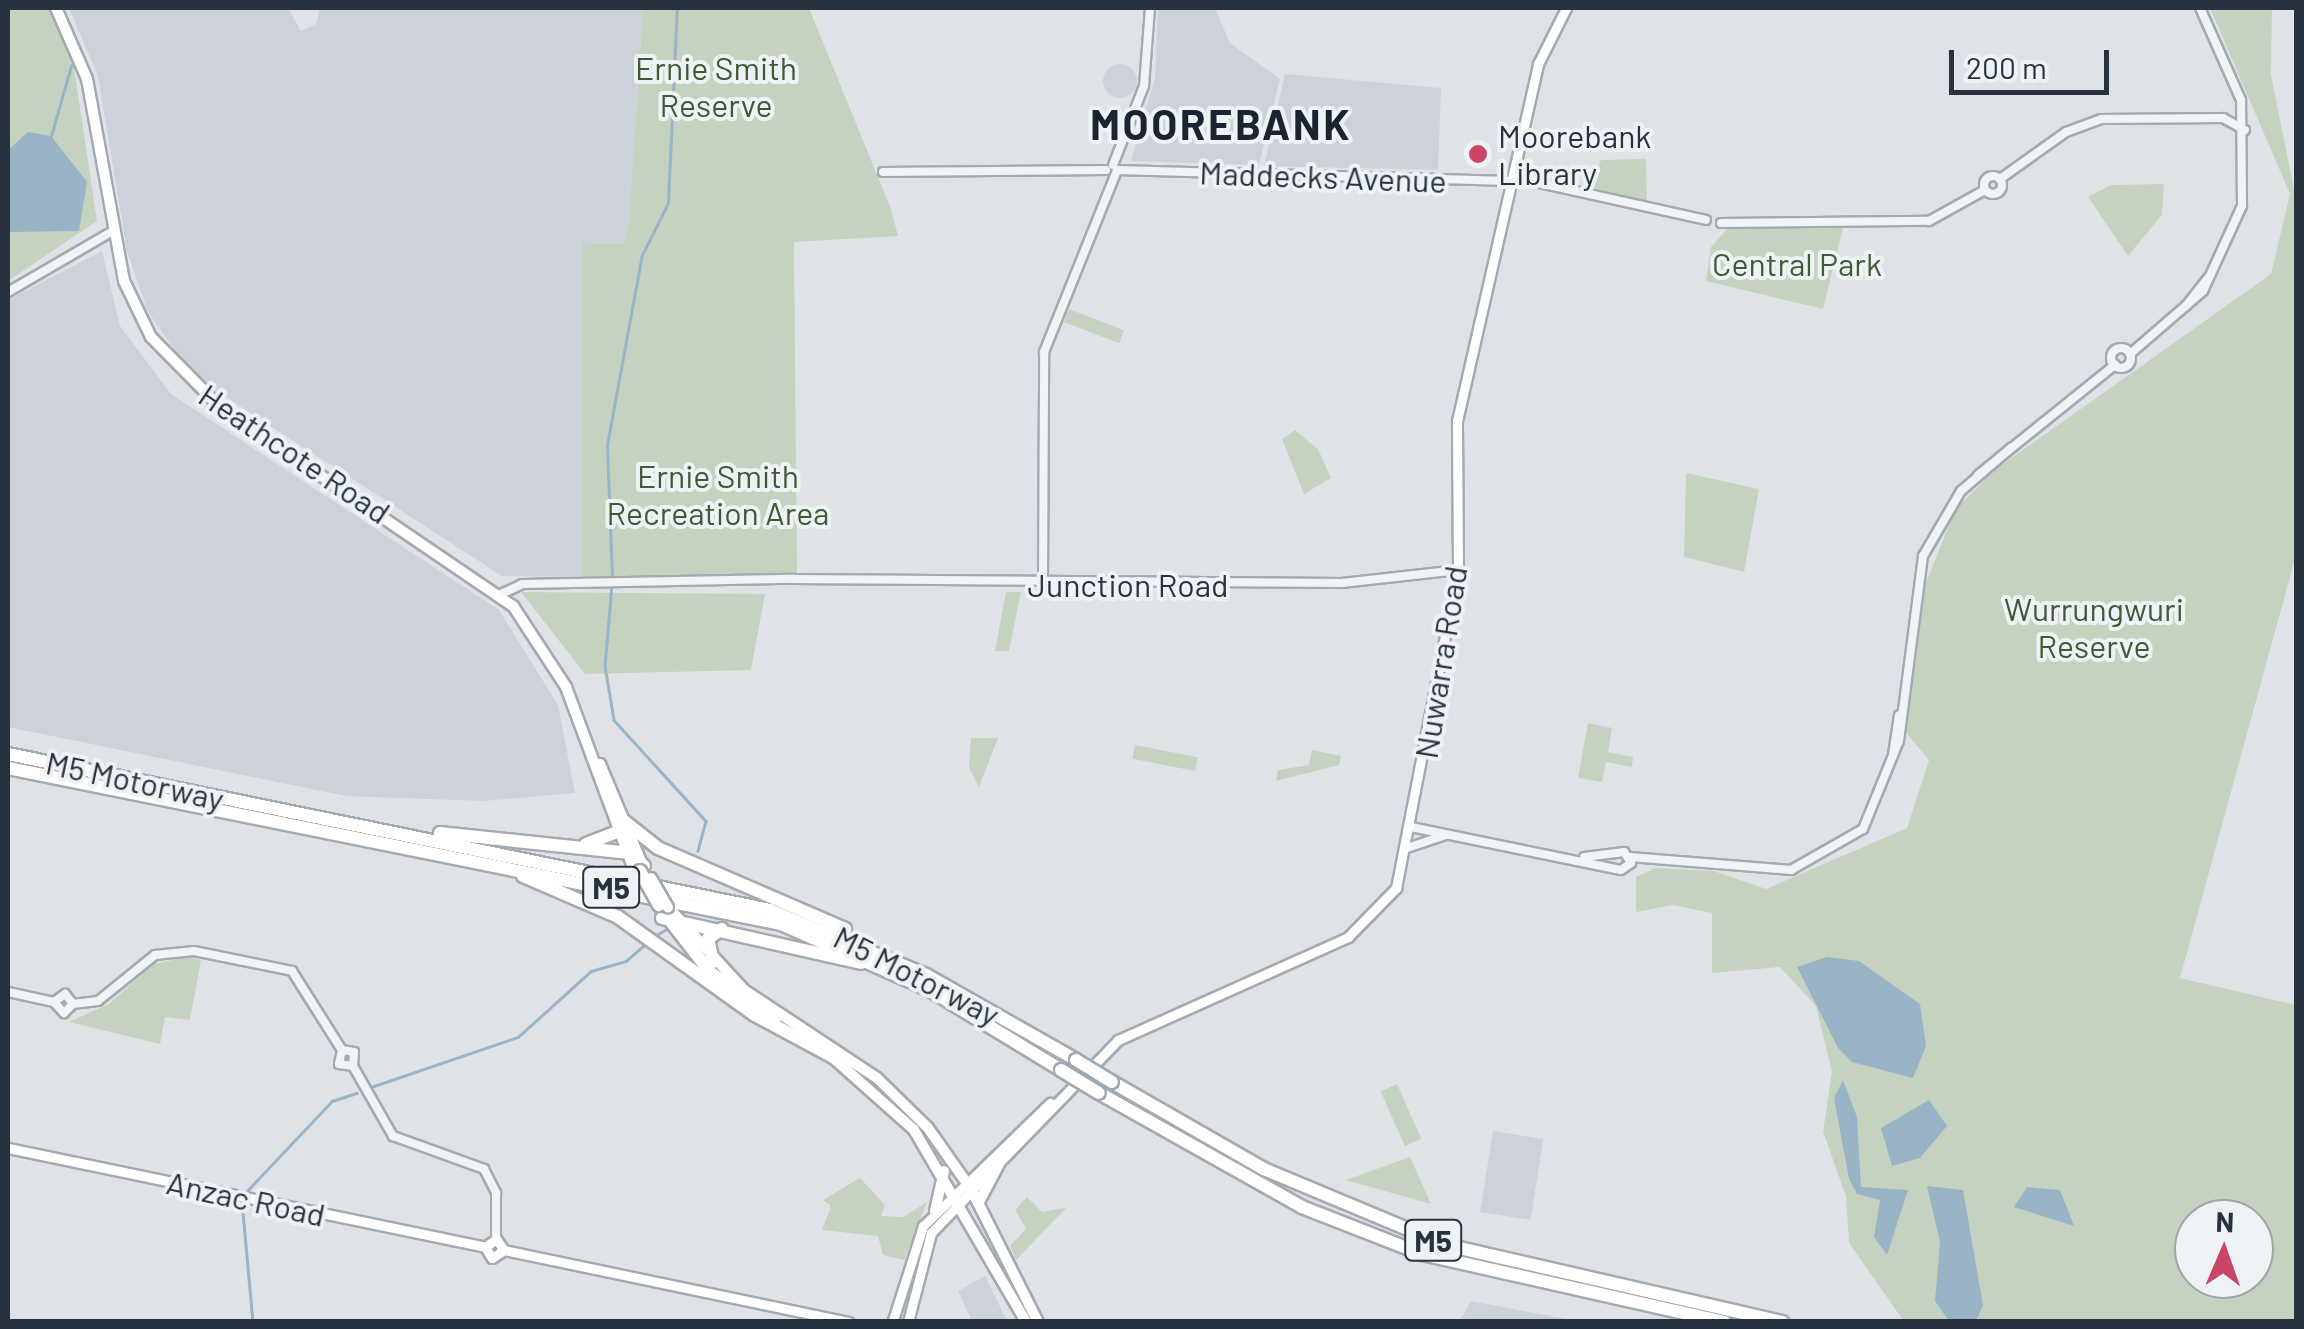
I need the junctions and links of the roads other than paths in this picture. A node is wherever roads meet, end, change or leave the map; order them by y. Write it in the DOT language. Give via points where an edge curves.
graph roads {
  1 [pos="56,8"];
  2 [pos="1150,8"];
  3 [pos="1566,8"];
  4 [pos="2200,8"];
  5 [pos="2241,100"];
  6 [pos="2223,118"];
  7 [pos="2248,134"];
  8 [pos="1119,151"];
  9 [pos="1112,170"];
  10 [pos="1133,170"];
  11 [pos="883,172"];
  12 [pos="1512,182"];
  13 [pos="113,231"];
  14 [pos="8,292"];
  15 [pos="2130,354"];
  16 [pos="2114,365"];
  17 [pos="1458,570"];
  18 [pos="1043,580"];
  19 [pos="501,594"];
  20 [pos="8,764"];
  21 [pos="172,788"];
  22 [pos="620,826"];
  23 [pos="1411,827"];
  24 [pos="1451,834"];
  25 [pos="399,844"];
  26 [pos="563,846"];
  27 [pos="1407,848"];
  28 [pos="666,851"];
  29 [pos="625,852"];
  30 [pos="1616,854"];
  31 [pos="1584,857"];
  32 [pos="1630,862"];
  33 [pos="641,866"];
  34 [pos="1614,866"];
  35 [pos="666,913"];
  36 [pos="722,929"];
  37 [pos="712,967"];
  38 [pos="926,975"];
  39 [pos="8,992"];
  40 [pos="998,1029"];
  41 [pos="835,1058"];
  42 [pos="1076,1083"];
  43 [pos="8,1148"];
  44 [pos="999,1164"];
  45 [pos="944,1171"];
  46 [pos="968,1185"];
  47 [pos="959,1194"];
  48 [pos="979,1203"];
  49 [pos="941,1212"];
  50 [pos="496,1239"];
  51 [pos="486,1246"];
  52 [pos="504,1250"];
  53 [pos="996,1262"];
  54 [pos="893,1321"];
  55 [pos="848,1322"];
  56 [pos="907,1322"];
  57 [pos="1026,1322"];
  58 [pos="1038,1322"];
  59 [pos="1724,1322"];
  60 [pos="1782,1322"];
  1 -- 13 [label="main road, Heathcote Road" via="86,79"];
  2 -- 8 [label="street" via="1144,86"];
  3 -- 12 [label="main road, Nuwarra Road" via="1541,56"];
  4 -- 5 [label="street"];
  5 -- 6 [label="street"];
  5 -- 7 [label="street"];
  6 -- 7 [label="street"];
  6 -- 12 [label="street, Maddecks Avenue" via="2089,122 2000,179 1998,192 1985,190 1929,221 1721,224 1715,214 1706,220"];
  7 -- 15 [label="street" via="2242,206 2211,275 2182,312"];
  8 -- 9 [label="street"];
  8 -- 10 [label="street"];
  9 -- 10 [label="street, Maddecks Avenue"];
  9 -- 11 [label="street, Maddecks Avenue"];
  9 -- 18 [label="street" via="1044,352"];
  10 -- 12 [label="street, Maddecks Avenue"];
  12 -- 17 [label="main road, Nuwarra Road" via="1456,421"];
  13 -- 14 [label="street"];
  13 -- 19 [label="main road, Heathcote Road" via="135,308 196,389"];
  15 -- 16 [label="street" via="2125,366"];
  15 -- 16 [label="street" via="2115,350"];
  16 -- 32 [label="street" via="1974,478 1942,516 1918,571 1893,760 1878,808 1844,847 1791,870"];
  17 -- 18 [label="street, Junction Road" via="1342,583"];
  17 -- 23 [label="main road, Nuwarra Road"];
  18 -- 19 [label="street, Junction Road" via="512,585"];
  19 -- 22 [label="main road, Heathcote Road" via="550,655"];
  20 -- 21 [label="highway, M5 Motorway / M5"];
  20 -- 25 [label="highway, M5 Motorway / M5"];
  21 -- 26 [label="highway"];
  21 -- 38 [label="highway, M5 Motorway / M5" via="731,900"];
  22 -- 26 [label="highway"];
  22 -- 28 [label="highway"];
  22 -- 29 [label="main road, Heathcote Road"];
  22 -- 33 [label="main road, Heathcote Road"];
  23 -- 24 [label="street"];
  23 -- 27 [label="main road, Nuwarra Road"];
  24 -- 27 [label="street"];
  24 -- 31 [label="street"];
  25 -- 40 [label="highway, M5 Motorway / M5" via="781,924 864,956"];
  25 -- 41 [label="highway" via="598,905"];
  26 -- 29 [label="highway"];
  27 -- 42 [label="main road, Nuwarra Road" via="1396,888 1368,924 1129,1032"];
  28 -- 33 [label="highway"];
  28 -- 38 [label="highway" via="778,894"];
  29 -- 33 [label="highway"];
  30 -- 31 [label="street"];
  30 -- 32 [label="street"];
  30 -- 34 [label="street"];
  31 -- 34 [label="street"];
  32 -- 34 [label="street"];
  33 -- 35 [label="highway, bridge"];
  35 -- 36 [label="highway"];
  35 -- 37 [label="highway"];
  36 -- 37 [label="highway" via="708,939"];
  36 -- 40 [label="highway" via="864,964"];
  37 -- 41 [label="main road"];
  37 -- 46 [label="main road" via="896,1094"];
  38 -- 60 [label="highway, M5 Motorway / M5, bridge" via="1264,1169 1446,1245"];
  39 -- 50 [label="street" via="54,1002 65,994 73,1004 98,1001 155,955 202,952 300,976 342,1050 354,1052 352,1066 394,1136 484,1168 496,1193"];
  40 -- 59 [label="highway, M5 Motorway / M5, bridge" via="1302,1207 1422,1254"];
  41 -- 45 [label="main road" via="895,1108"];
  42 -- 44 [label="main road, Nuwarra Road"];
  42 -- 46 [label="main road, Nuwarra Road"];
  43 -- 51 [label="main road, Anzac Road"];
  44 -- 46 [label="main road, Nuwarra Road"];
  44 -- 48 [label="main road"];
  45 -- 47 [label="main road"];
  45 -- 49 [label="main road"];
  46 -- 47 [label="main road, Nuwarra Road"];
  46 -- 48 [label="main road"];
  47 -- 49 [label="main road, Nuwarra Road"];
  47 -- 53 [label="main road"];
  48 -- 58 [label="main road"];
  49 -- 53 [label="main road" via="963,1219"];
  49 -- 54 [label="main road" via="917,1236"];
  49 -- 56 [label="main road" via="924,1244"];
  50 -- 51 [label="main road"];
  50 -- 52 [label="main road"];
  51 -- 52 [label="main road, Anzac Road" via="492,1258"];
  52 -- 55 [label="main road"];
  53 -- 57 [label="main road"];
  54 -- 56 [label="main road"];
}
